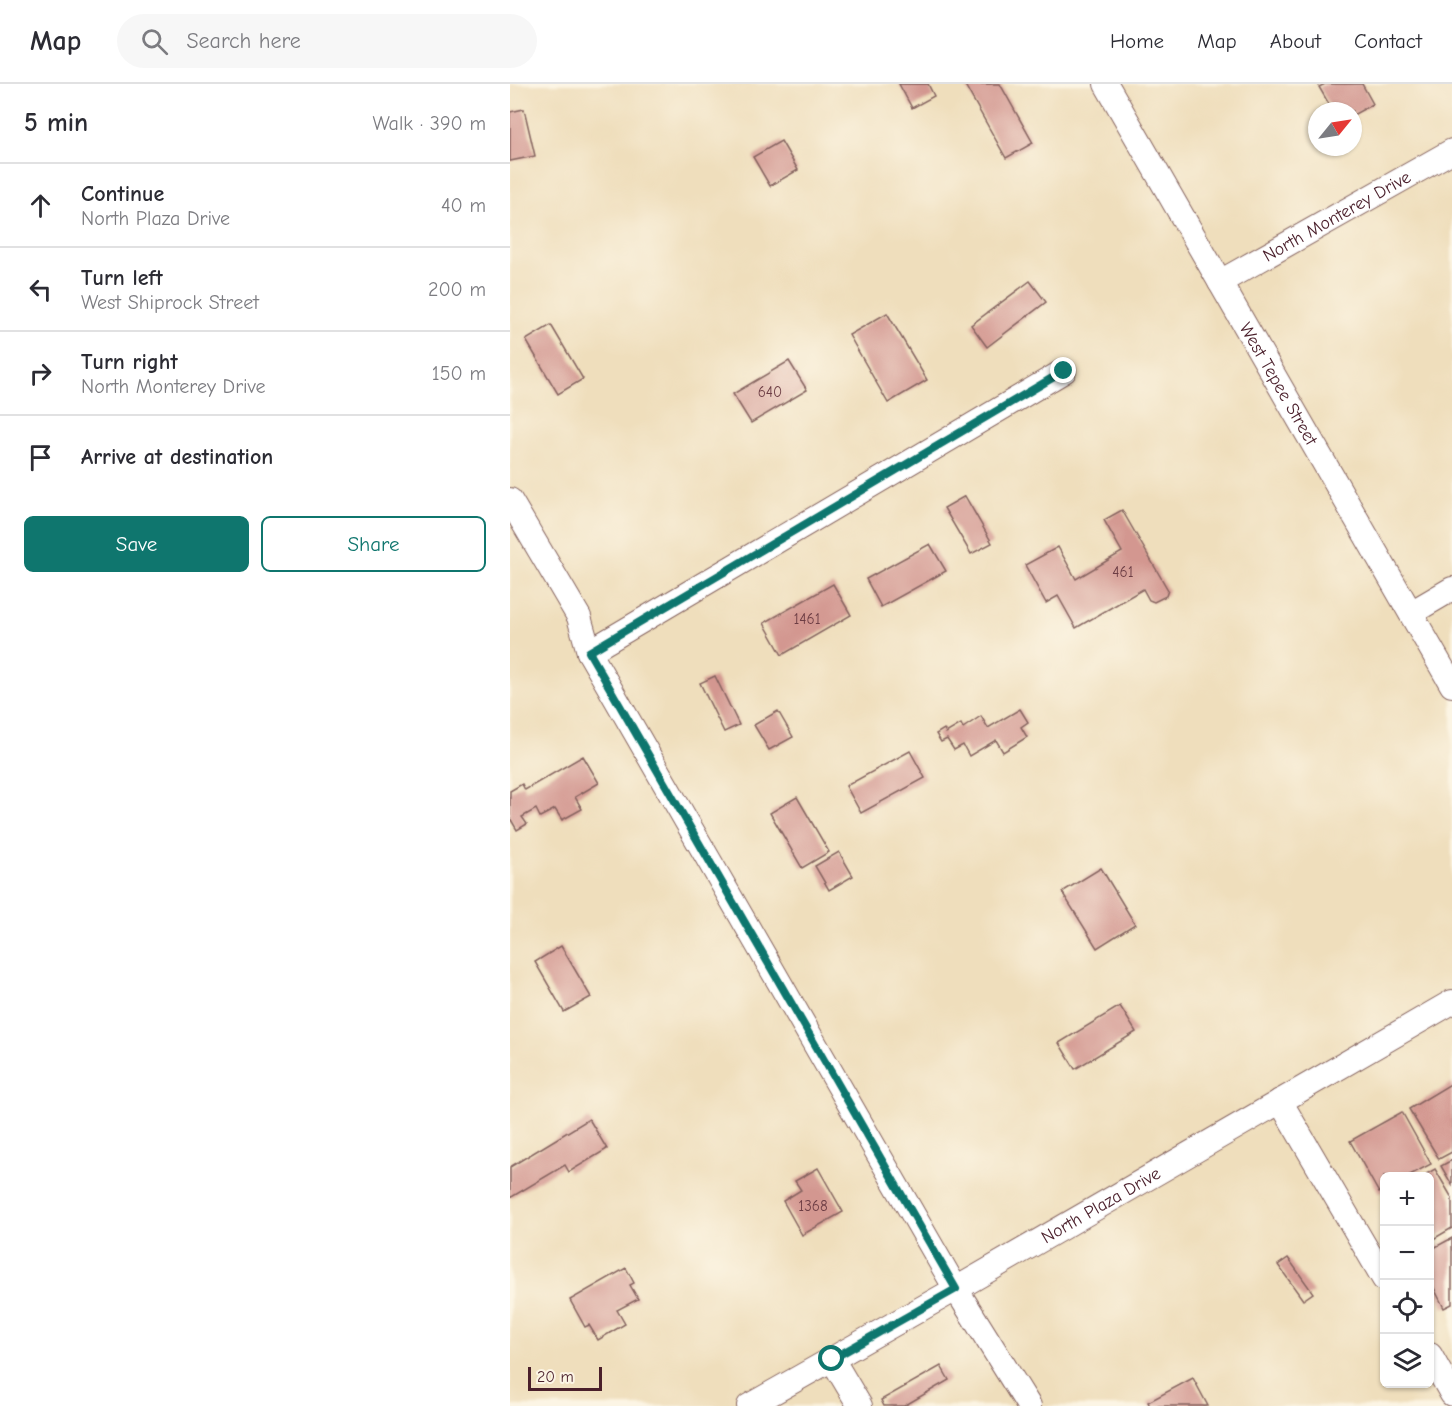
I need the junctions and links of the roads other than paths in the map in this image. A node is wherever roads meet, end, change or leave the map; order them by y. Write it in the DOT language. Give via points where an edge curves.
graph roads {
  1 [pos="1106,84"];
  2 [pos="1452,151"];
  3 [pos="1220,282"];
  4 [pos="1064,371"];
  5 [pos="510,500"];
  6 [pos="1452,589"];
  7 [pos="1411,613"];
  8 [pos="589,652"];
  9 [pos="1452,685"];
  10 [pos="1451,1004"];
  11 [pos="1281,1101"];
  12 [pos="1380,1272"];
  13 [pos="956,1289"];
  14 [pos="832,1359"];
  15 [pos="1434,1362"];
  16 [pos="1452,1394"];
  17 [pos="749,1406"];
  18 [pos="860,1406"];
  19 [pos="1029,1406"];
  1 -- 3 [label="street, West Tepee Street"];
  2 -- 3 [label="street, North Monterey Drive"];
  3 -- 7 [label="street, West Tepee Street"];
  4 -- 8 [label="street"];
  5 -- 8 [label="street" via="579,617"];
  6 -- 7 [label="street"];
  7 -- 9 [label="street, West Tepee Street"];
  8 -- 13 [label="street"];
  10 -- 11 [label="street, North Plaza Drive"];
  11 -- 12 [label="street"];
  11 -- 13 [label="street, North Plaza Drive"];
  13 -- 14 [label="street, North Plaza Drive"];
  13 -- 19 [label="street"];
  14 -- 17 [label="street, North Plaza Drive"];
  14 -- 18 [label="street"];
  15 -- 16 [label="street"];
}
